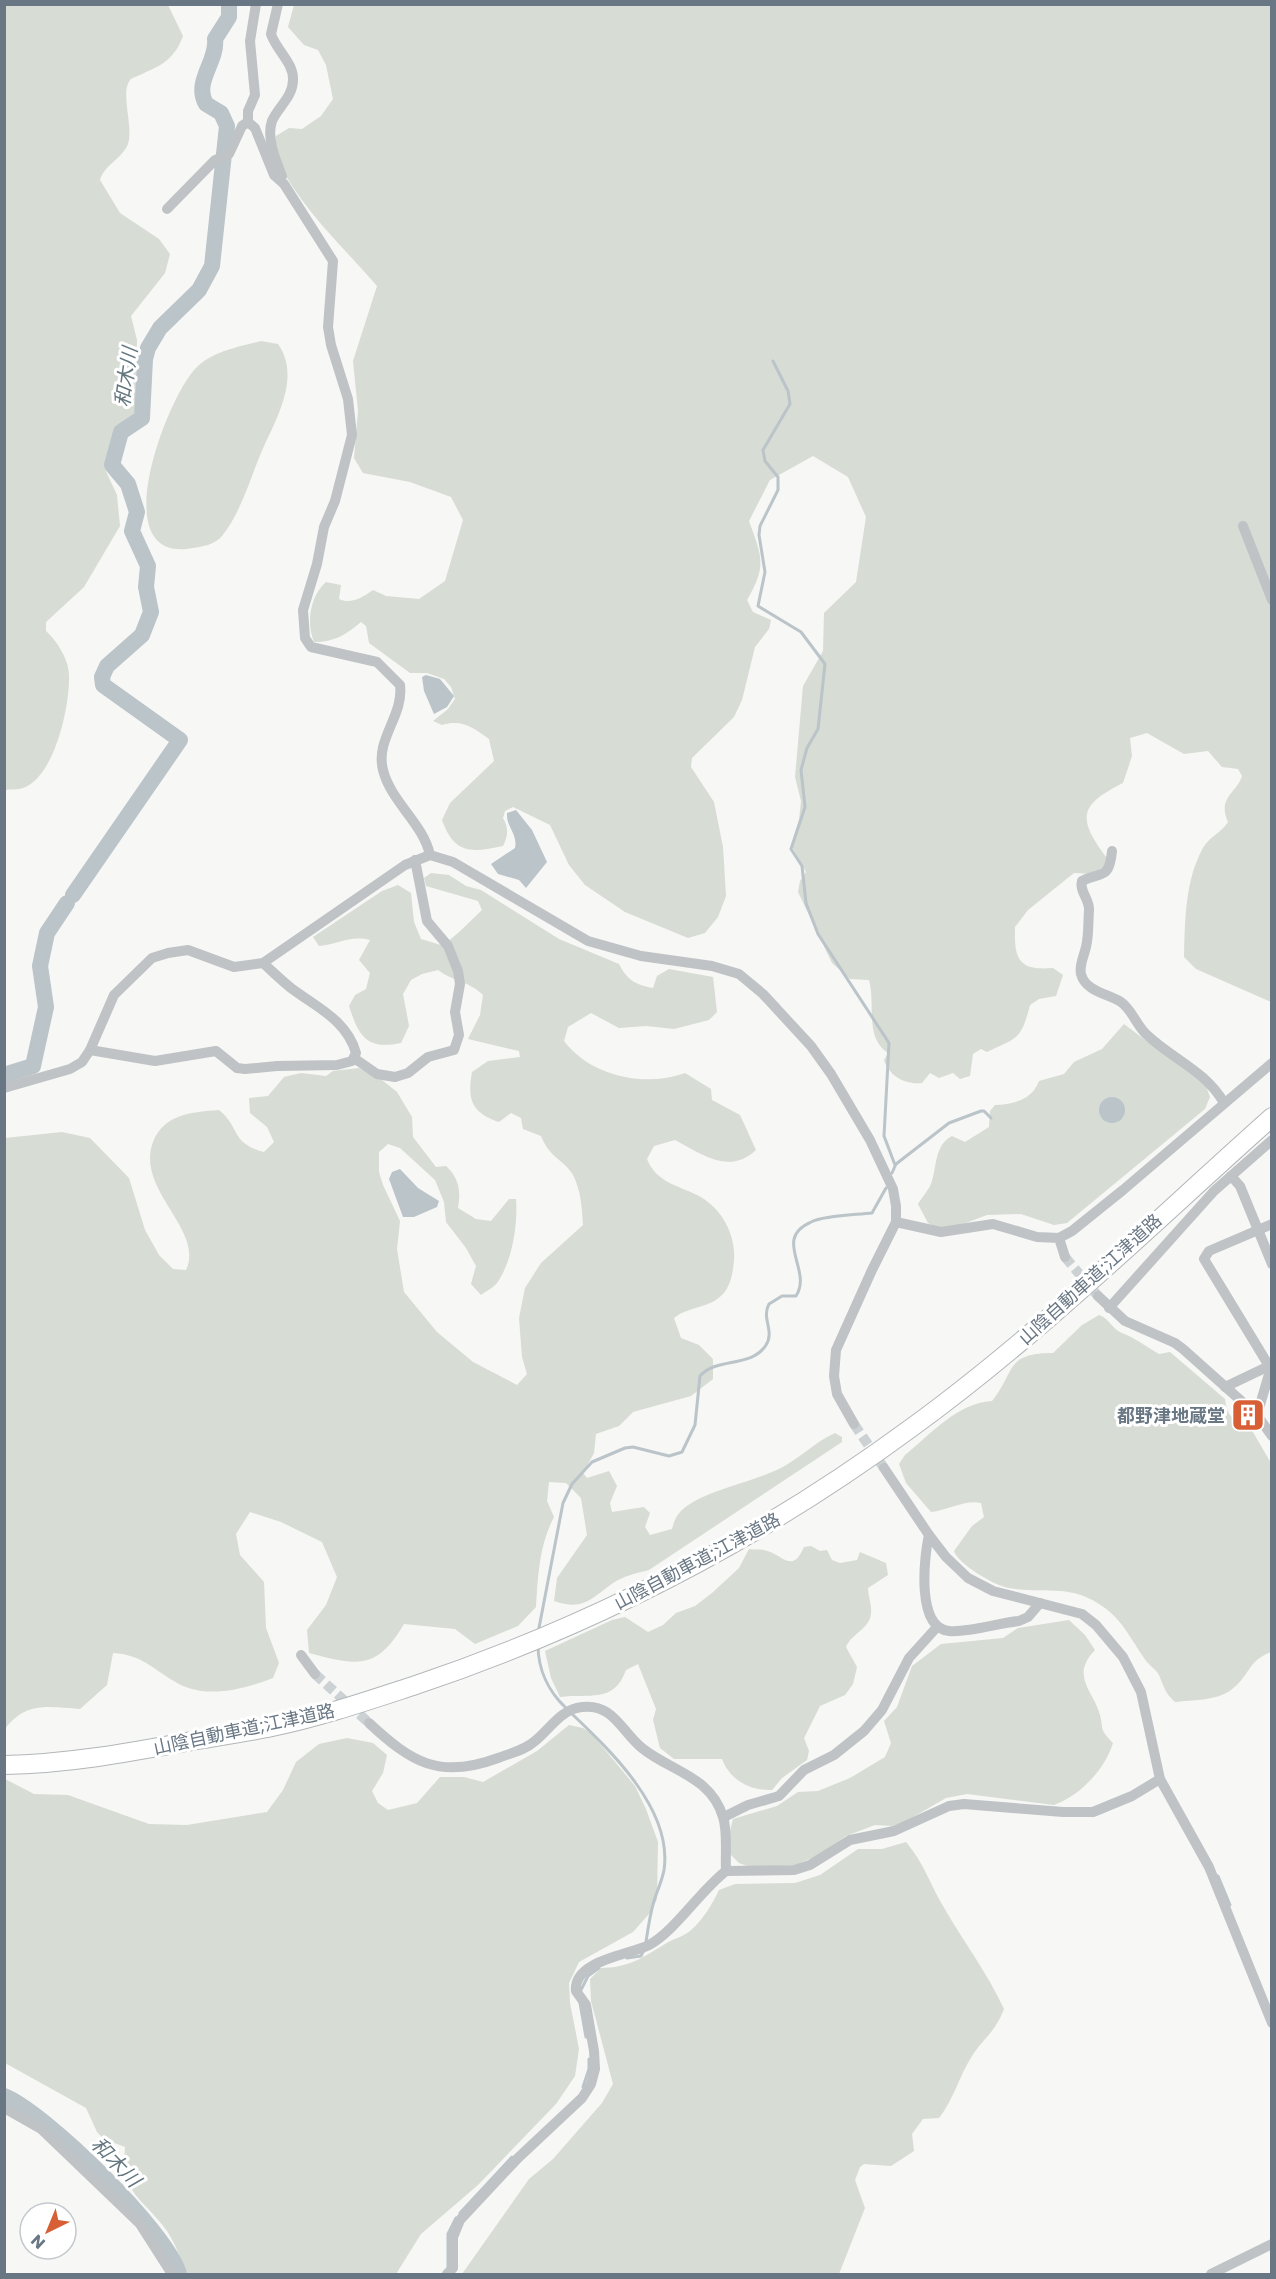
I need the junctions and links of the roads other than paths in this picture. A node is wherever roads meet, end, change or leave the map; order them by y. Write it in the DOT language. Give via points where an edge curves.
graph roads {
  1 [pos="256,4"];
  2 [pos="278,4"];
  3 [pos="248,122"];
  4 [pos="284,184"];
  5 [pos="167,209"];
  6 [pos="1244,526"];
  7 [pos="1272,600"];
  8 [pos="1112,851"];
  9 [pos="430,855"];
  10 [pos="415,860"];
  11 [pos="263,963"];
  12 [pos="90,1050"];
  13 [pos="354,1058"];
  14 [pos="1272,1063"];
  15 [pos="4,1088"];
  16 [pos="1224,1103"];
  17 [pos="1272,1118"];
  18 [pos="1272,1140"];
  19 [pos="1231,1176"];
  20 [pos="896,1222"];
  21 [pos="1272,1224"];
  22 [pos="1258,1230"];
  23 [pos="1059,1238"];
  24 [pos="1065,1257"];
  25 [pos="1272,1264"];
  26 [pos="1098,1296"];
  27 [pos="1110,1308"];
  28 [pos="1270,1365"];
  29 [pos="1225,1387"];
  30 [pos="1257,1415"];
  31 [pos="854,1425"];
  32 [pos="1272,1436"];
  33 [pos="884,1468"];
  34 [pos="929,1535"];
  35 [pos="1040,1603"];
  36 [pos="937,1627"];
  37 [pos="301,1655"];
  38 [pos="315,1674"];
  39 [pos="369,1723"];
  40 [pos="6,1766"];
  41 [pos="1160,1779"];
  42 [pos="723,1817"];
  43 [pos="726,1871"];
  44 [pos="1272,2023"];
  45 [pos="4,2108"];
  46 [pos="1272,2244"];
  47 [pos="450,2271"];
  48 [pos="172,2274"];
  49 [pos="1211,2274"];
  1 -- 3 [label="street" via="250,41 255,95"];
  2 -- 4 [label="street" via="272,34 291,68 293,80 272,122 271,144"];
  3 -- 4 [label="street" via="255,128 274,175"];
  3 -- 5 [label="street" via="242,126 233,150 207,168"];
  4 -- 9 [label="street" via="333,261 328,327 348,399 352,435 301,620 311,647 377,662 400,685 400,706 382,747 383,771 425,839"];
  6 -- 7 [label="street"];
  8 -- 16 [label="street" via="1110,867 1103,875 1082,881 1081,888 1090,904 1082,976 1095,990 1120,1002 1165,1051 1205,1077"];
  9 -- 10 [label="street"];
  9 -- 20 [label="street" via="453,862 588,941 641,956 725,969 755,986 811,1046 846,1096 893,1189"];
  10 -- 11 [label="street"];
  10 -- 13 [label="street" via="427,921 448,946 458,971 455,1012 459,1040 454,1050 428,1057 408,1073 395,1077 377,1074"];
  11 -- 12 [label="street" via="234,967 188,951 152,958 114,995"];
  11 -- 13 [label="street" via="288,986 330,1014 355,1048"];
  12 -- 13 [label="street" via="155,1061 216,1051 245,1070 337,1065"];
  12 -- 15 [label="street" via="82,1062 70,1069"];
  14 -- 16 [label="street"];
  16 -- 23 [label="street" via="1124,1190"];
  17 -- 40 [label="highway, 山陰自動車道;江津道路" via="1049,1318 912,1428 763,1528 679,1574 526,1645 337,1710 273,1727 116,1755"];
  18 -- 19 [label="street"];
  19 -- 22 [label="street" via="1240,1186"];
  19 -- 27 [label="street"];
  20 -- 23 [label="street" via="941,1232 993,1224 1037,1237"];
  20 -- 31 [label="street" via="836,1350 837,1394"];
  21 -- 22 [label="street"];
  22 -- 25 [label="street"];
  22 -- 28 [label="street" via="1209,1251 1204,1259"];
  23 -- 24 [label="street"];
  26 -- 27 [label="street"];
  27 -- 29 [label="street" via="1133,1326 1175,1343"];
  28 -- 29 [label="street"];
  28 -- 30 [label="street"];
  29 -- 30 [label="street"];
  30 -- 32 [label="street"];
  33 -- 34 [label="street"];
  34 -- 35 [label="street" via="956,1568 979,1585"];
  34 -- 36 [label="street" via="924,1554 927,1607"];
  35 -- 36 [label="street" via="1019,1621 954,1631"];
  35 -- 41 [label="street" via="1082,1614 1123,1657 1141,1692"];
  36 -- 42 [label="street" via="909,1658 882,1710 864,1731 834,1755 804,1770 779,1796"];
  37 -- 38 [label="street"];
  39 -- 42 [label="street" via="399,1751 418,1762 466,1766 484,1764 522,1749 569,1711 594,1707 609,1712 642,1748 698,1780"];
  41 -- 43 [label="street" via="1093,1812 949,1806 894,1831 850,1840 810,1865"];
  41 -- 44 [label="street" via="1209,1866"];
  42 -- 43 [label="street"];
  43 -- 47 [label="street" via="646,1946 590,1967 578,1980 594,2051 591,2084 582,2098 460,2220 453,2237"];
  45 -- 48 [label="street" via="41,2129 140,2224"];
  46 -- 49 [label="street"];
}
